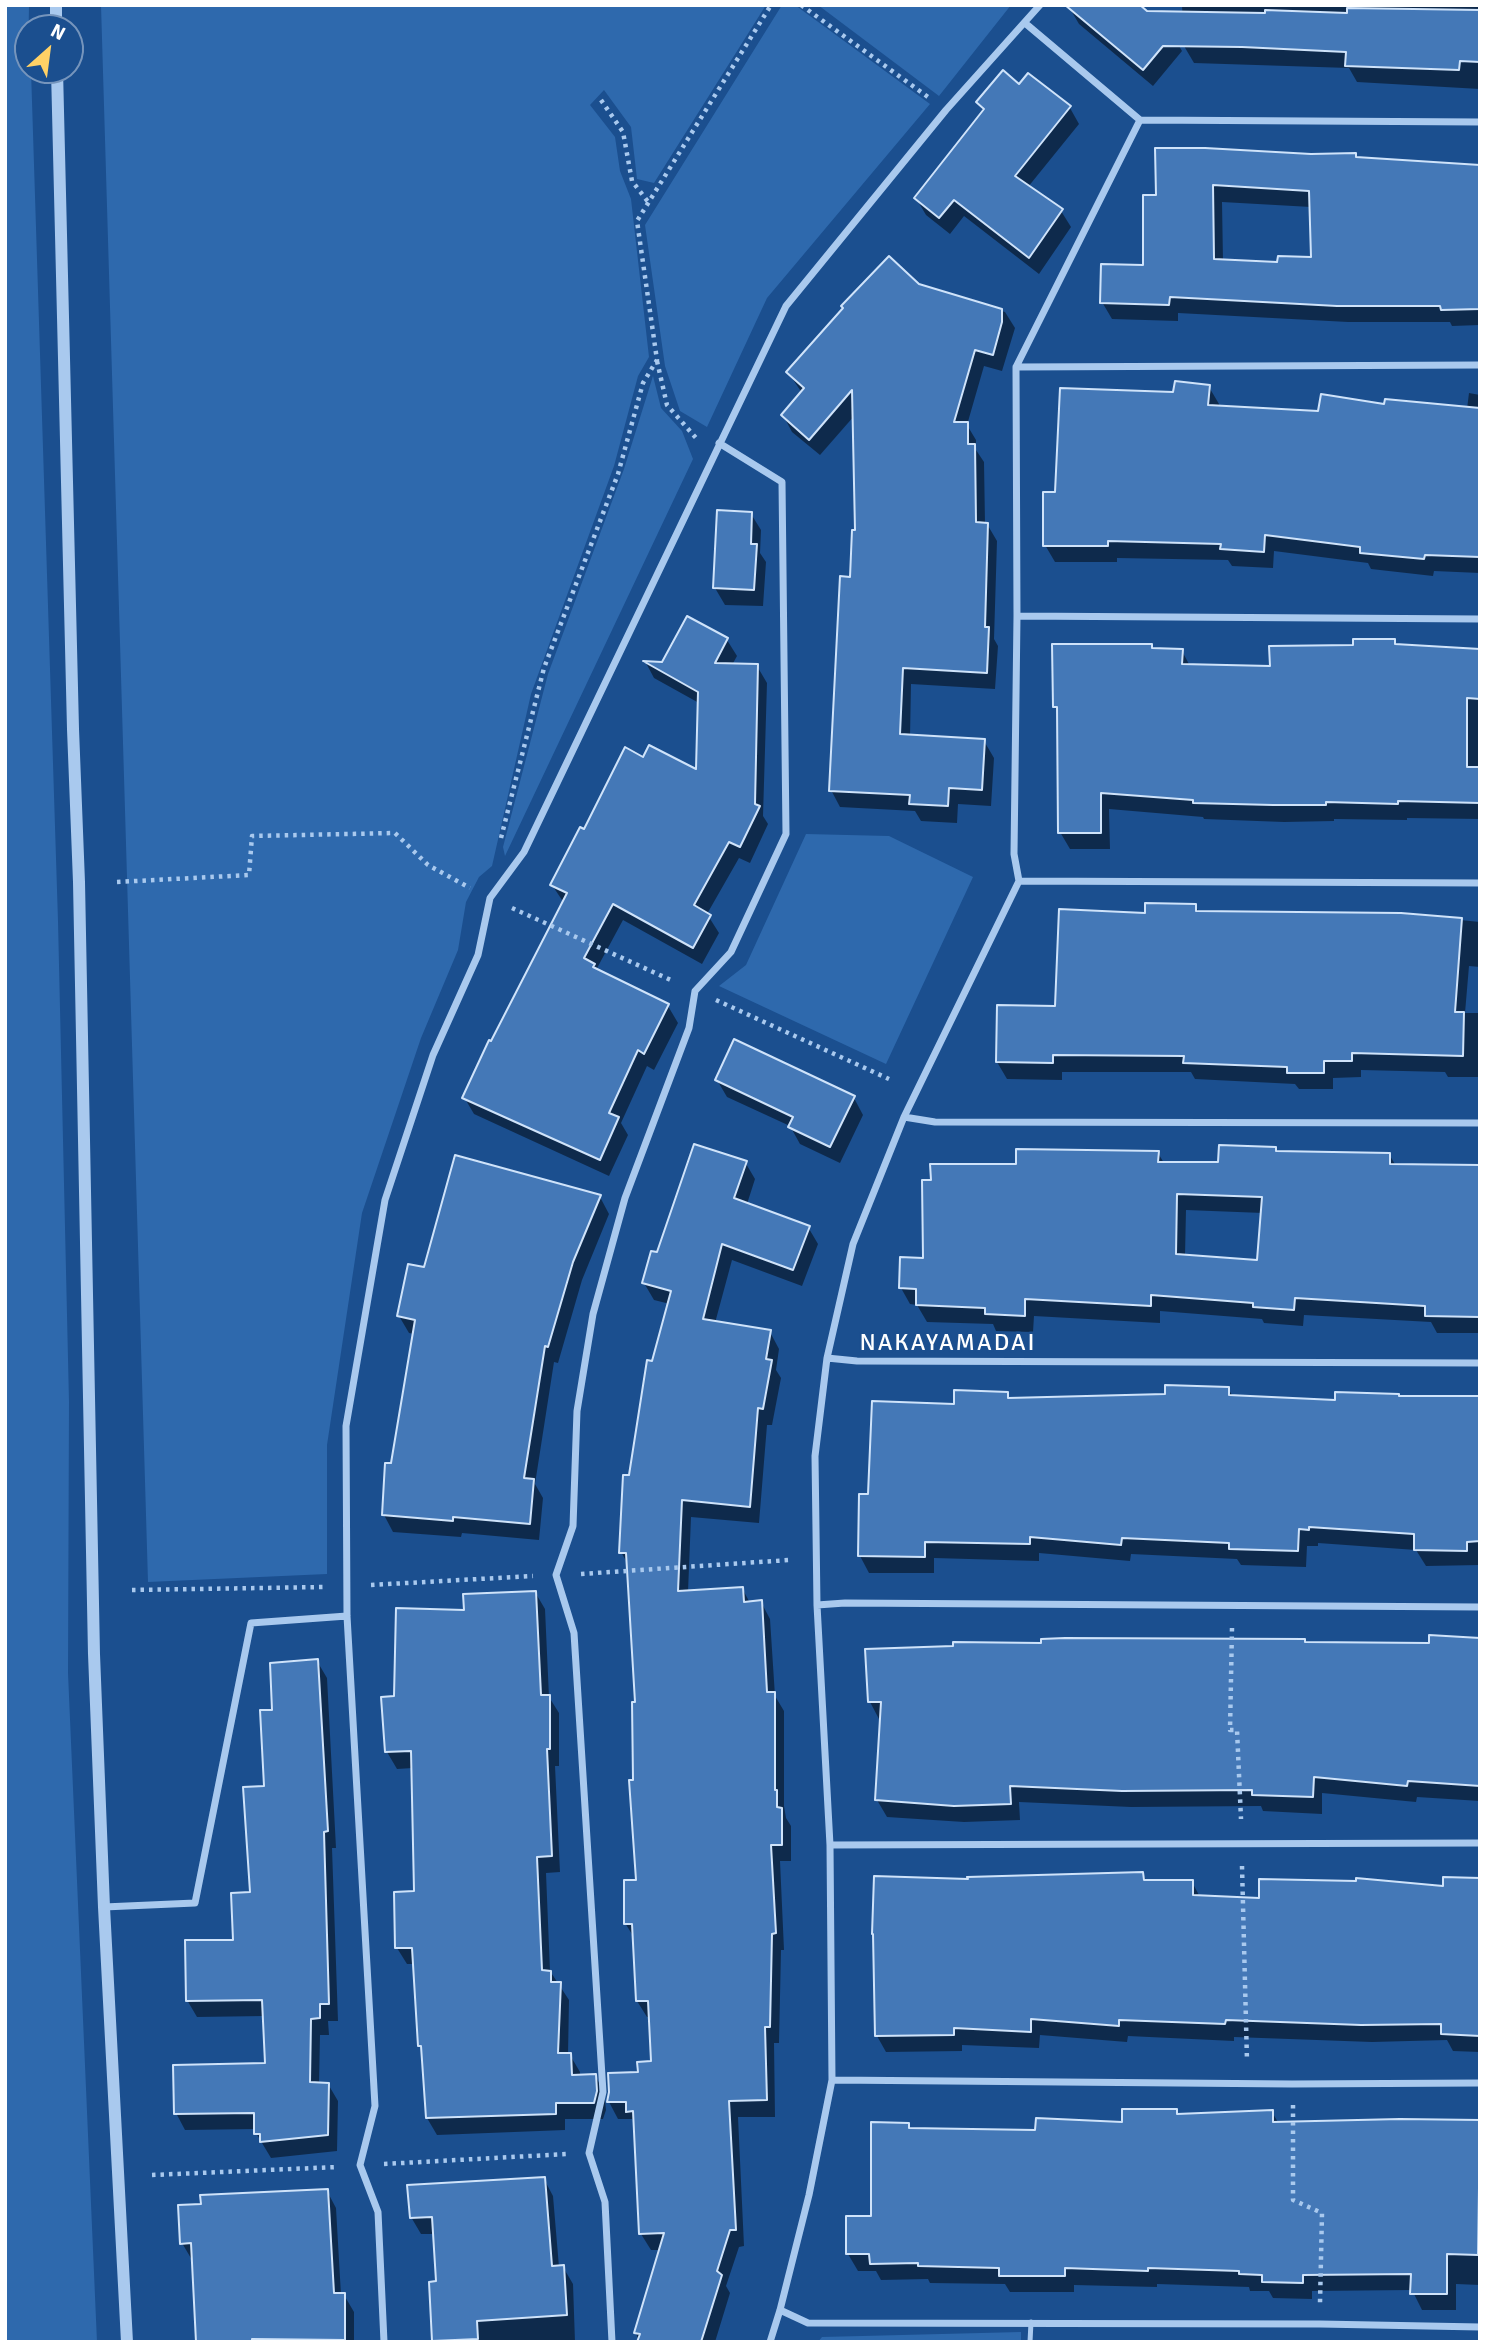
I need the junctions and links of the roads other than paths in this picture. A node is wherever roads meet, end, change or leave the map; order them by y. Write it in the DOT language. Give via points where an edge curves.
graph roads {
  1 [pos="1040,5"];
  2 [pos="1026,23"];
  3 [pos="57,84"];
  4 [pos="1140,120"];
  5 [pos="1480,122"];
  6 [pos="1480,365"];
  7 [pos="1016,367"];
  8 [pos="719,443"];
  9 [pos="1017,616"];
  10 [pos="1480,619"];
  11 [pos="1019,881"];
  12 [pos="1480,883"];
  13 [pos="904,1117"];
  14 [pos="1480,1123"];
  15 [pos="827,1358"];
  16 [pos="1480,1363"];
  17 [pos="817,1605"];
  18 [pos="1480,1607"];
  19 [pos="347,1616"];
  20 [pos="1480,1843"];
  21 [pos="830,1845"];
  22 [pos="104,1907"];
  23 [pos="832,2080"];
  24 [pos="1480,2082"];
  25 [pos="780,2310"];
  26 [pos="1031,2322"];
  27 [pos="1480,2327"];
  28 [pos="127,2342"];
  29 [pos="384,2342"];
  30 [pos="612,2342"];
  31 [pos="770,2342"];
  32 [pos="1030,2342"];
  1 -- 2 [label="street"];
  2 -- 4 [label="street"];
  2 -- 8 [label="street" via="946,110 786,306"];
  3 -- 22 [label="street" via="94,1654"];
  4 -- 5 [label="street"];
  4 -- 7 [label="street"];
  6 -- 7 [label="street"];
  7 -- 9 [label="street"];
  8 -- 19 [label="street" via="524,852 490,898 478,955 433,1055 385,1200 346,1426"];
  8 -- 30 [label="street" via="782,482 786,834 731,952 695,991 689,1028 625,1198 593,1314 577,1410 573,1526 556,1575 574,1633 603,2092 589,2153 605,2202"];
  9 -- 10 [label="street"];
  9 -- 11 [label="street" via="1014,854"];
  11 -- 12 [label="street"];
  11 -- 13 [label="street"];
  13 -- 14 [label="street" via="935,1122"];
  13 -- 15 [label="street" via="853,1244"];
  15 -- 16 [label="street"];
  15 -- 17 [label="street" via="815,1457"];
  17 -- 18 [label="street"];
  17 -- 21 [label="street"];
  19 -- 22 [label="street" via="251,1623 195,1903"];
  19 -- 29 [label="street" via="375,2106 359,2165 378,2212"];
  20 -- 21 [label="street"];
  21 -- 23 [label="street"];
  22 -- 28 [label="street"];
  23 -- 24 [label="street"];
  23 -- 25 [label="street"];
  25 -- 26 [label="street" via="808,2322"];
  25 -- 31 [label="street"];
  26 -- 27 [label="street"];
  26 -- 32 [label="lane"];
}
